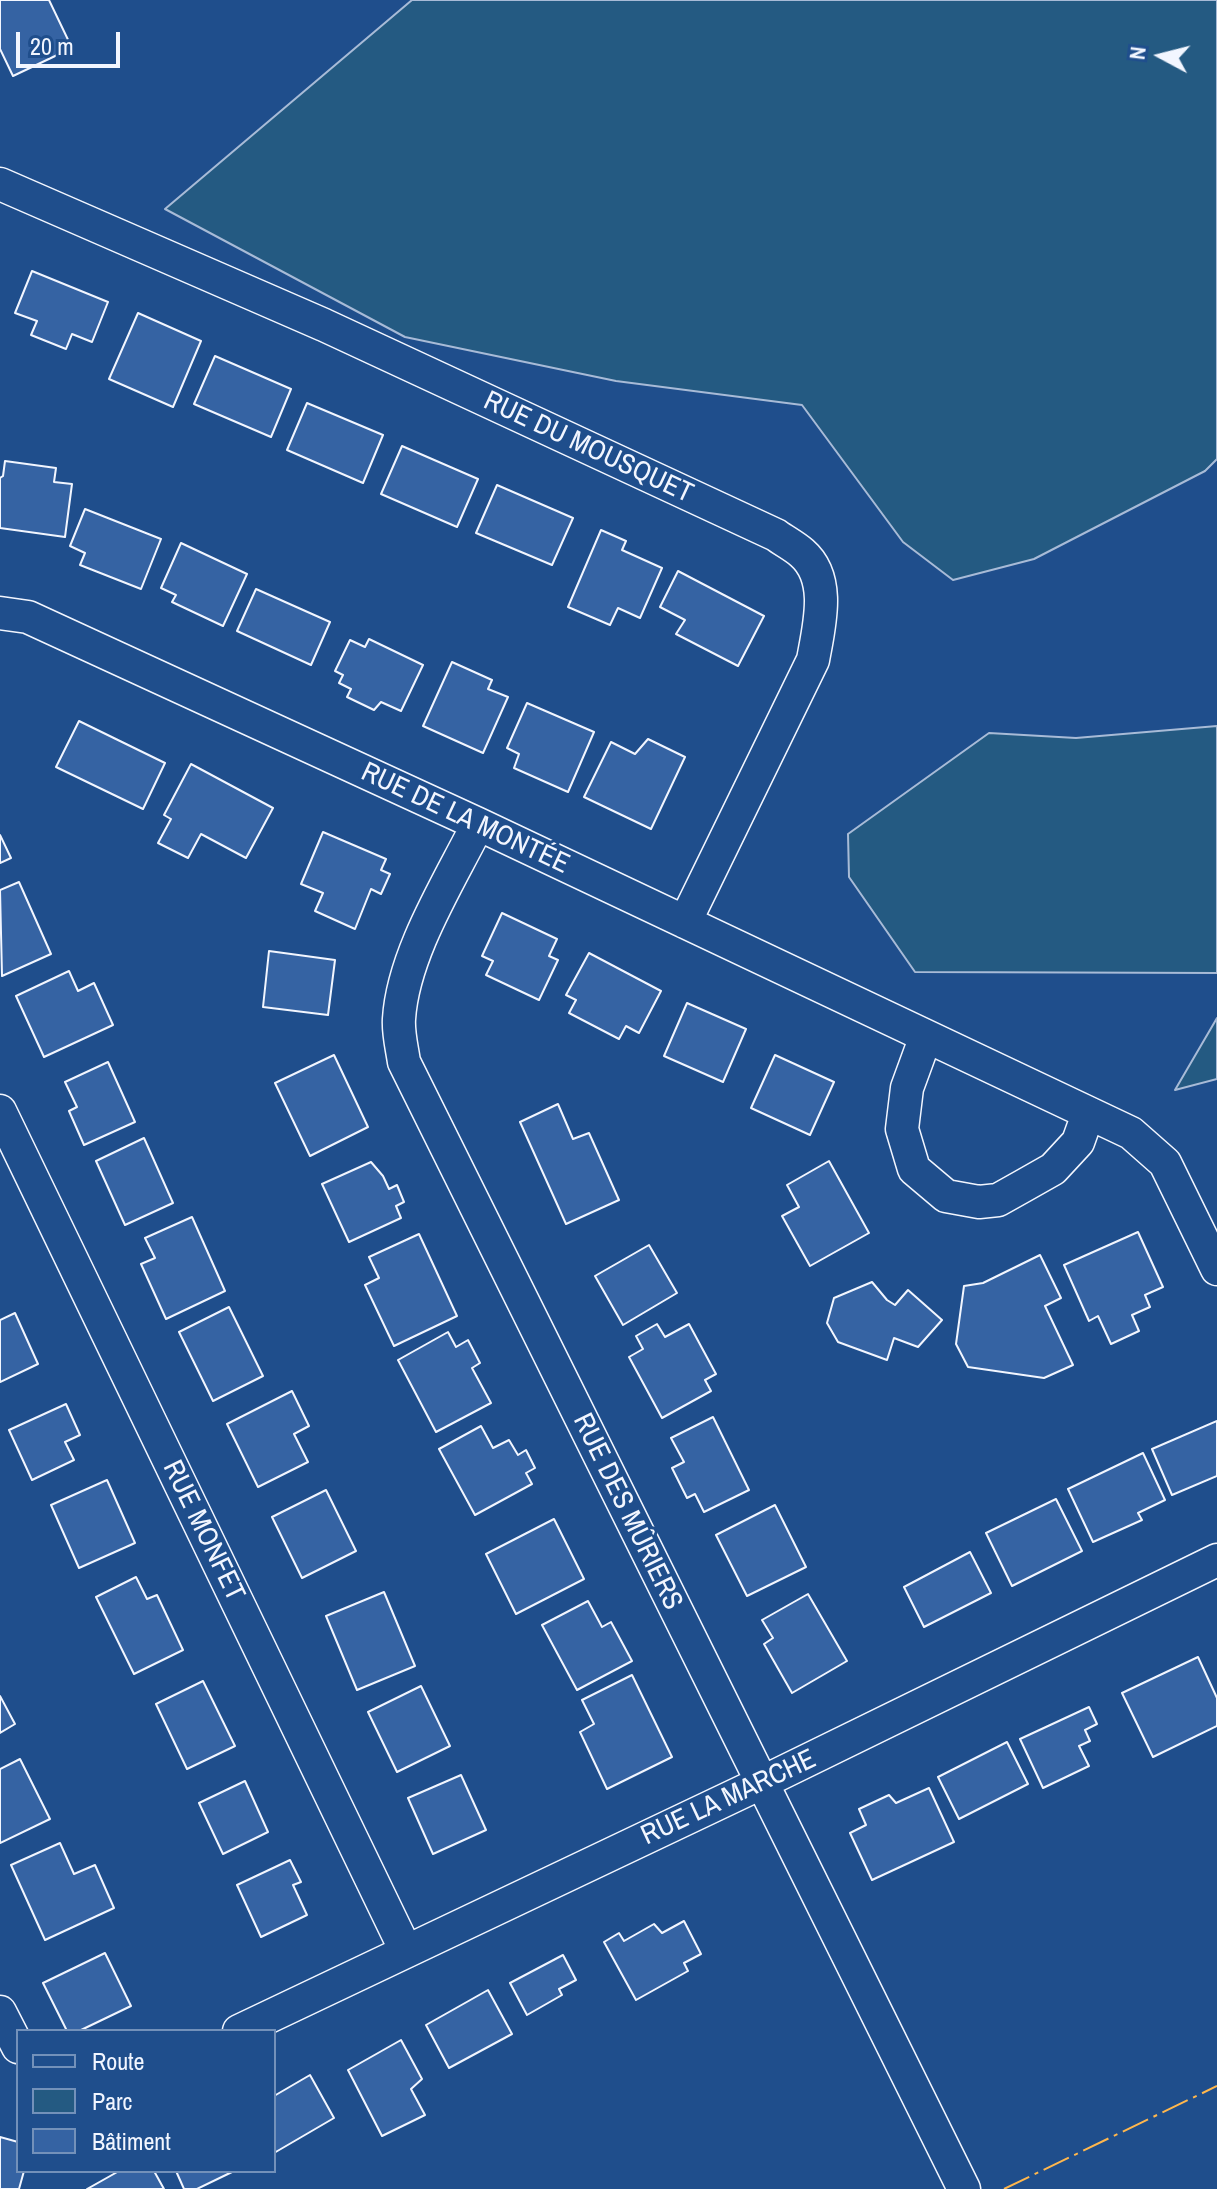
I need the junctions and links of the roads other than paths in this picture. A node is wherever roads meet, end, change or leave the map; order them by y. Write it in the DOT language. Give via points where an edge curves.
graph roads {
  1 [pos="0,184"];
  2 [pos="0,613"];
  3 [pos="478,824"];
  4 [pos="685,922"];
  5 [pos="926,1036"];
  6 [pos="0,1111"];
  7 [pos="1088,1114"];
  8 [pos="1217,1269"];
  9 [pos="1217,1560"];
  10 [pos="761,1783"];
  11 [pos="406,1951"];
  12 [pos="0,2012"];
  13 [pos="243,2029"];
  14 [pos="16,2043"];
  15 [pos="964,2189"];
  1 -- 4 [label="street, RUE DU MOUSQUET" via="324,325 776,535 804,554 820,580 813,660"];
  2 -- 3 [label="street, RUE DE LA MONTÉE" via="28,617"];
  3 -- 4 [label="street, RUE DE LA MONTÉE"];
  3 -- 10 [label="street, RUE DES MÛRIERS" via="403,987 399,1022 404,1062"];
  4 -- 5 [label="street, RUE DE LA MONTÉE"];
  5 -- 7 [label="street, RUE DE LA MONTÉE"];
  5 -- 7 [label="street" via="907,1088 902,1129 914,1169 946,1196 998,1200 1053,1169 1078,1142"];
  6 -- 11 [label="street, RUE MONFET"];
  7 -- 8 [label="street, RUE DE LA MONTÉE" via="1131,1133 1165,1163"];
  9 -- 10 [label="street, RUE LA MARCHE"];
  10 -- 11 [label="street, RUE LA MARCHE"];
  10 -- 15 [label="street, RUE DES MÛRIERS"];
  11 -- 13 [label="street, RUE LA MARCHE"];
  12 -- 14 [label="street"];
}
